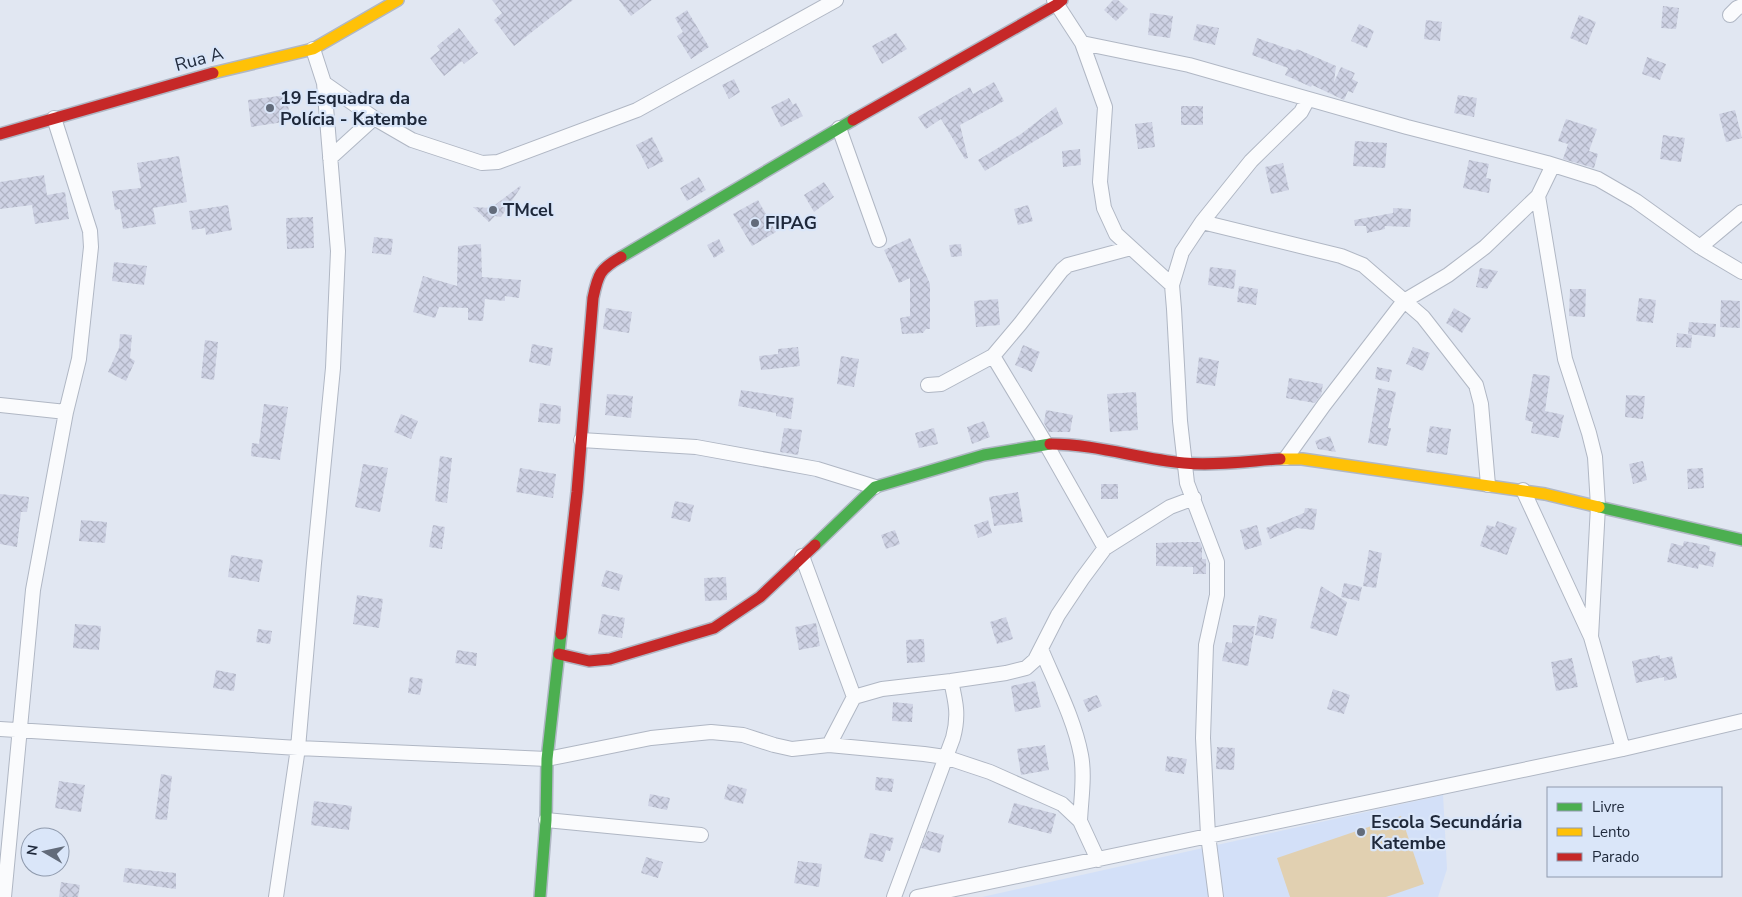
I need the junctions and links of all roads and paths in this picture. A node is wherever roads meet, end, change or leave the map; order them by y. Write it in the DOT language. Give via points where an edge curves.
graph roads {
  1 [pos="398,0"];
  2 [pos="836,0"];
  3 [pos="1057,2"];
  4 [pos="1742,6"];
  5 [pos="1730,15"];
  6 [pos="1082,43"];
  7 [pos="313,49"];
  8 [pos="324,83"];
  9 [pos="1308,99"];
  10 [pos="54,118"];
  11 [pos="374,118"];
  12 [pos="839,128"];
  13 [pos="0,134"];
  14 [pos="330,158"];
  15 [pos="1553,165"];
  16 [pos="1538,196"];
  17 [pos="1742,212"];
  18 [pos="1202,222"];
  19 [pos="879,240"];
  20 [pos="1700,247"];
  21 [pos="1131,248"];
  22 [pos="1742,272"];
  23 [pos="1172,285"];
  24 [pos="1404,301"];
  25 [pos="993,356"];
  26 [pos="928,385"];
  27 [pos="0,405"];
  28 [pos="66,412"];
  29 [pos="581,440"];
  30 [pos="1046,444"];
  31 [pos="1286,458"];
  32 [pos="1184,462"];
  33 [pos="1488,485"];
  34 [pos="876,487"];
  35 [pos="1523,490"];
  36 [pos="1194,498"];
  37 [pos="1598,506"];
  38 [pos="1742,540"];
  39 [pos="1105,548"];
  40 [pos="802,556"];
  41 [pos="1591,637"];
  42 [pos="1040,649"];
  43 [pos="559,654"];
  44 [pos="952,681"];
  45 [pos="854,697"];
  46 [pos="1742,721"];
  47 [pos="0,728"];
  48 [pos="19,730"];
  49 [pos="829,746"];
  50 [pos="298,748"];
  51 [pos="1623,750"];
  52 [pos="945,757"];
  53 [pos="547,759"];
  54 [pos="546,820"];
  55 [pos="1080,821"];
  56 [pos="701,835"];
  57 [pos="1208,835"];
  58 [pos="1098,860"];
  59 [pos="4,897"];
  60 [pos="276,897"];
  61 [pos="540,897"];
  62 [pos="894,897"];
  63 [pos="917,897"];
  64 [pos="1216,897"];
  1 -- 7 [label="street, Rua A"];
  2 -- 11 [label="street" via="637,110 498,162 482,163 412,140"];
  3 -- 6 [label="street"];
  3 -- 12 [label="street"];
  4 -- 5 [label="street"];
  6 -- 9 [label="street" via="1189,65"];
  6 -- 21 [label="street" via="1105,107 1100,182 1104,208 1116,234"];
  7 -- 8 [label="street"];
  7 -- 10 [label="street, Rua A"];
  8 -- 11 [label="street"];
  8 -- 14 [label="street"];
  9 -- 15 [label="street"];
  9 -- 18 [label="street" via="1302,112 1251,161"];
  10 -- 13 [label="street, Rua A"];
  10 -- 28 [label="street" via="90,231 91,247 79,359"];
  11 -- 14 [label="street"];
  12 -- 19 [label="street"];
  12 -- 29 [label="street" via="608,265 597,278"];
  14 -- 50 [label="street" via="338,250 333,368"];
  15 -- 16 [label="street"];
  15 -- 20 [label="street" via="1598,179 1636,201"];
  16 -- 24 [label="street" via="1485,247 1448,275"];
  16 -- 37 [label="street" via="1565,359 1595,457"];
  17 -- 20 [label="street"];
  18 -- 23 [label="street" via="1182,252"];
  18 -- 24 [label="street" via="1341,256 1363,265"];
  20 -- 22 [label="street"];
  21 -- 23 [label="street"];
  21 -- 25 [label="street" via="1068,265"];
  23 -- 32 [label="street"];
  24 -- 31 [label="street"];
  24 -- 33 [label="street" via="1423,317 1476,385 1481,404"];
  25 -- 26 [label="street" via="941,384"];
  25 -- 30 [label="street"];
  27 -- 28 [label="street"];
  28 -- 48 [label="street" via="33,590"];
  29 -- 34 [label="street" via="696,447 817,469"];
  29 -- 43 [label="street"];
  30 -- 32 [label="street" via="1072,444"];
  30 -- 34 [label="street" via="984,455"];
  30 -- 39 [label="street"];
  31 -- 32 [label="street"];
  31 -- 33 [label="street"];
  32 -- 36 [label="street" via="1187,483"];
  33 -- 35 [label="street"];
  34 -- 40 [label="street"];
  35 -- 37 [label="street"];
  35 -- 41 [label="street"];
  36 -- 39 [label="street" via="1170,507"];
  36 -- 57 [label="street" via="1217,562 1217,595 1206,645 1203,738"];
  37 -- 38 [label="street"];
  37 -- 41 [label="street"];
  39 -- 42 [label="street" via="1058,615"];
  40 -- 43 [label="street" via="760,597 714,628 610,659 589,661"];
  40 -- 45 [label="street"];
  41 -- 51 [label="street"];
  42 -- 44 [label="street" via="1026,668"];
  42 -- 55 [label="street" via="1075,733 1081,756"];
  43 -- 53 [label="street"];
  44 -- 45 [label="street" via="882,689"];
  44 -- 52 [label="street" via="957,722"];
  45 -- 49 [label="street"];
  46 -- 51 [label="street"];
  47 -- 48 [label="street"];
  48 -- 50 [label="street"];
  48 -- 59 [label="street"];
  49 -- 52 [label="street"];
  49 -- 53 [label="street" via="792,749 743,735 711,732 651,738"];
  50 -- 53 [label="street"];
  50 -- 60 [label="street"];
  51 -- 57 [label="street"];
  52 -- 55 [label="street" via="990,772 1062,804"];
  52 -- 62 [label="street"];
  53 -- 54 [label="street"];
  54 -- 56 [label="street"];
  54 -- 61 [label="street"];
  55 -- 58 [label="street"];
  57 -- 58 [label="street"];
  57 -- 64 [label="street"];
  58 -- 63 [label="street"];
}
